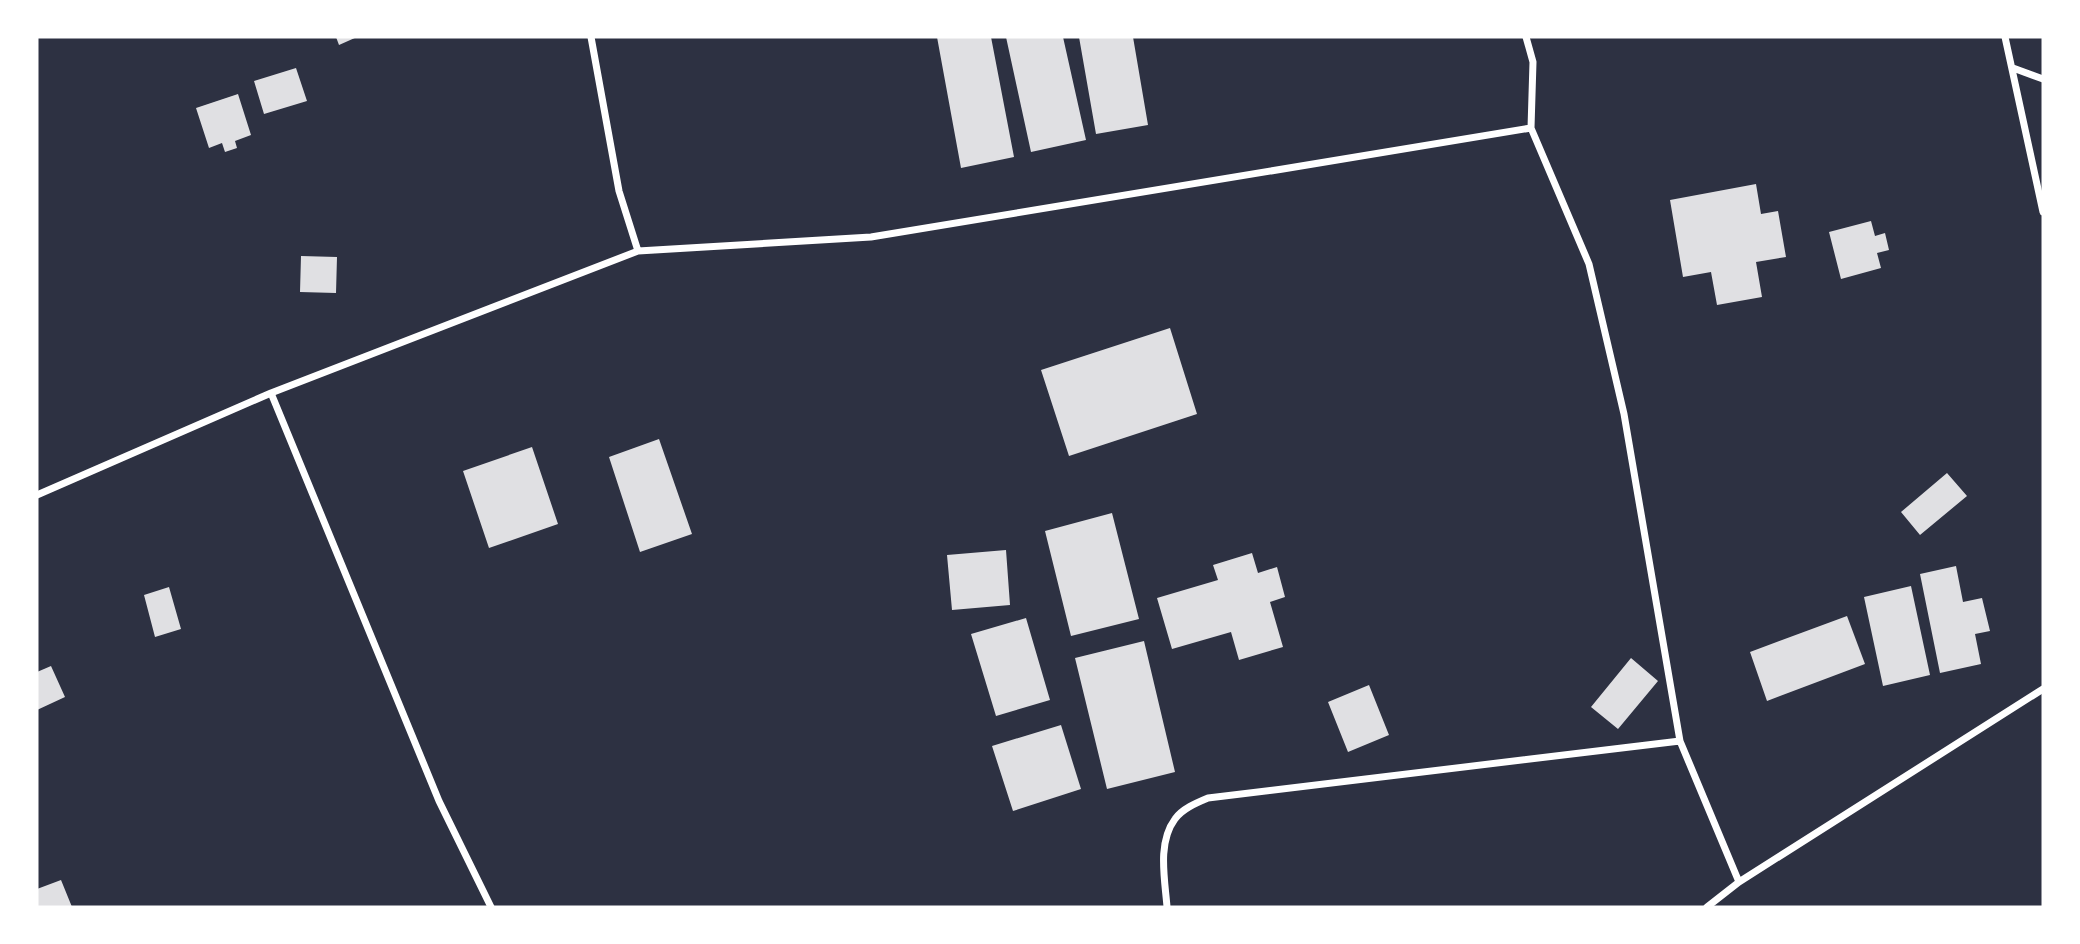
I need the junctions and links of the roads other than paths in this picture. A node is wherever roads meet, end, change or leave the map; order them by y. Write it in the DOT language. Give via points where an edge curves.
graph roads {
  1 [pos="591,37"];
  2 [pos="1526,37"];
  3 [pos="2005,37"];
  4 [pos="2013,68"];
  5 [pos="2043,79"];
  6 [pos="1531,128"];
  7 [pos="2043,212"];
  8 [pos="638,251"];
  9 [pos="271,393"];
  10 [pos="37,495"];
  11 [pos="2043,689"];
  12 [pos="1680,741"];
  13 [pos="1739,882"];
  14 [pos="491,907"];
  15 [pos="1167,907"];
  16 [pos="1707,907"];
  1 -- 8 [label="street" via="619,191"];
  2 -- 6 [label="street" via="1533,62"];
  3 -- 4 [label="street"];
  4 -- 5 [label="street"];
  4 -- 7 [label="street"];
  6 -- 8 [label="street" via="871,237"];
  6 -- 12 [label="street" via="1589,264 1623,414"];
  8 -- 9 [label="street"];
  9 -- 10 [label="street"];
  9 -- 14 [label="street" via="439,801"];
  11 -- 13 [label="street"];
  12 -- 13 [label="street"];
  12 -- 15 [label="street" via="1208,798 1175,818 1167,836"];
  13 -- 16 [label="street"];
}
